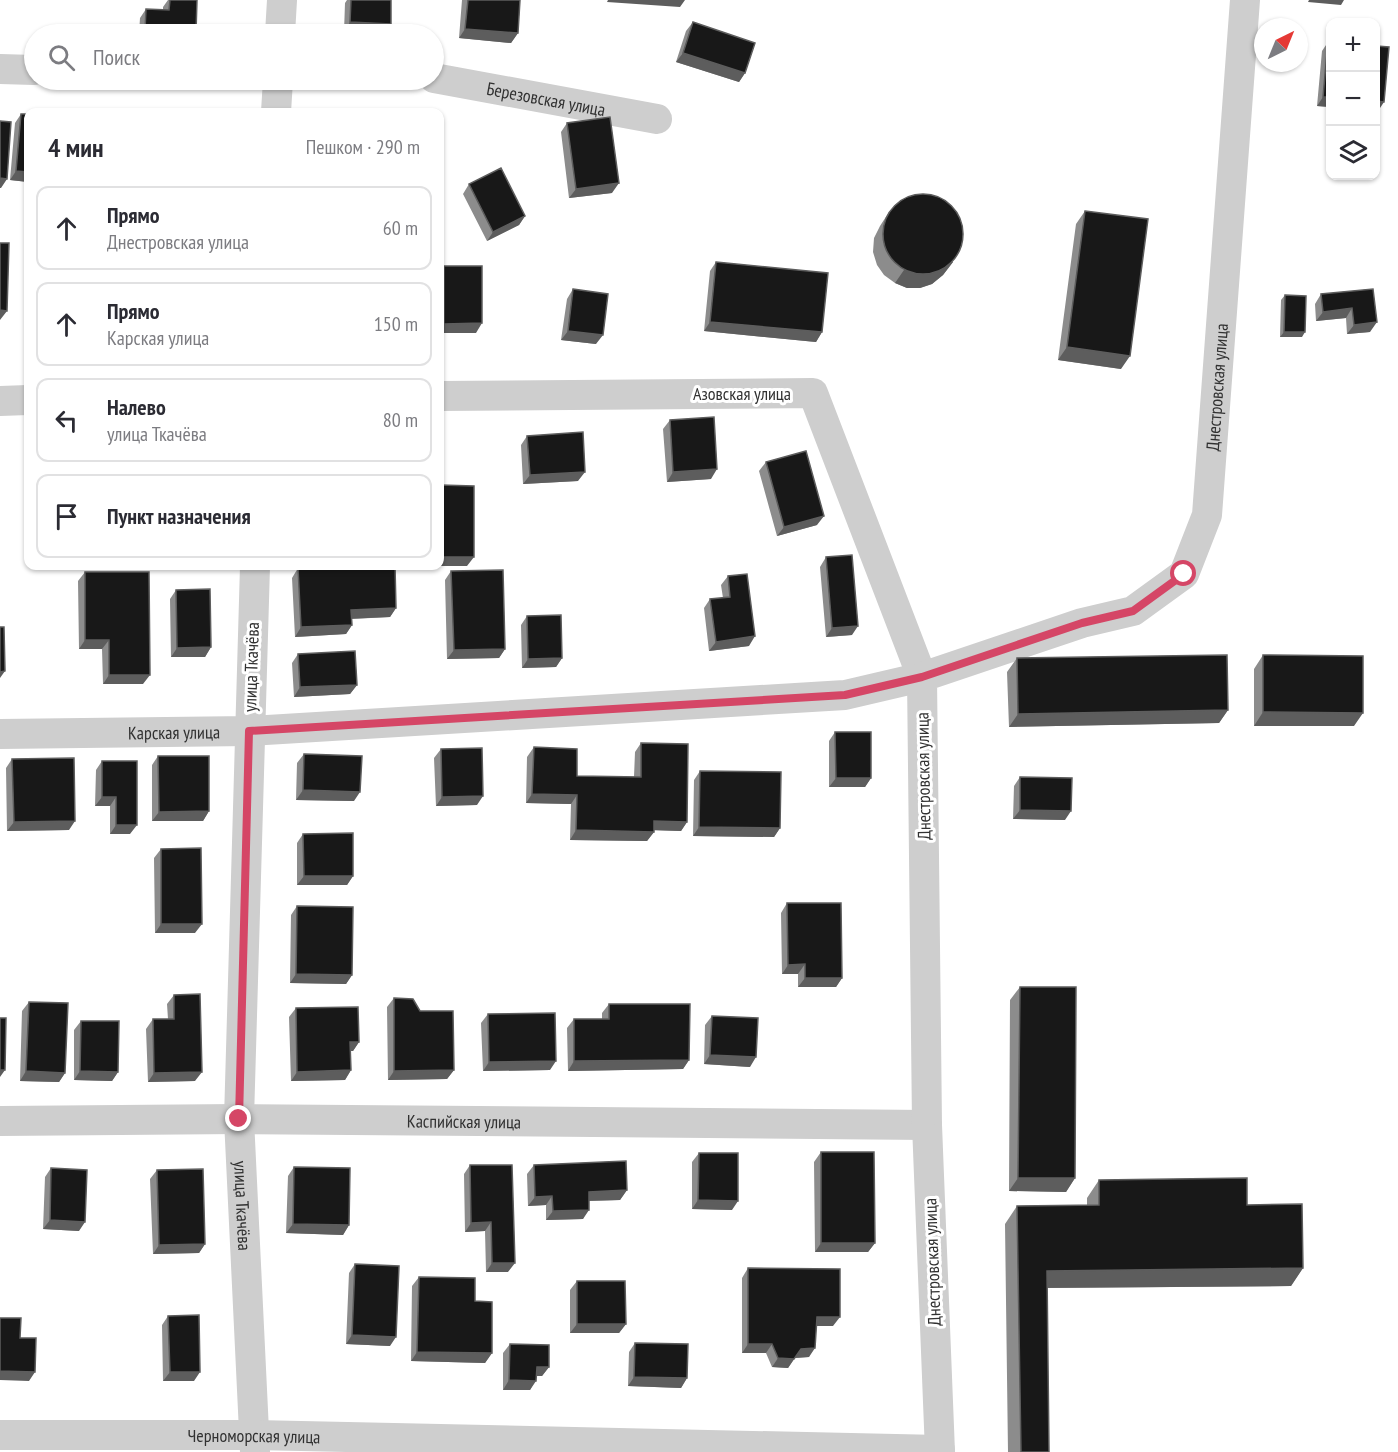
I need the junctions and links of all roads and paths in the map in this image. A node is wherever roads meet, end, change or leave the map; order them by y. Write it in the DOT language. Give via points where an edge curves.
graph roads {
  1 [pos="282,0"];
  2 [pos="1245,0"];
  3 [pos="281,24"];
  4 [pos="0,69"];
  5 [pos="24,70"];
  6 [pos="444,80"];
  7 [pos="277,90"];
  8 [pos="276,108"];
  9 [pos="657,119"];
  10 [pos="444,396"];
  11 [pos="24,400"];
  12 [pos="0,401"];
  13 [pos="255,570"];
  14 [pos="922,677"];
  15 [pos="249,731"];
  16 [pos="0,734"];
  17 [pos="239,1119"];
  18 [pos="0,1121"];
  19 [pos="927,1125"];
  20 [pos="0,1435"];
  21 [pos="255,1443"];
  22 [pos="940,1451"];
  1 -- 3 [label="street"];
  2 -- 14 [label="street, Днестровская улица" via="1207,515 1184,574 1133,611 1082,623"];
  4 -- 5 [label="street"];
  6 -- 9 [label="street, Березовская улица"];
  7 -- 8 [label="street"];
  10 -- 14 [label="street, Азовская улица" via="813,393"];
  11 -- 12 [label="street"];
  13 -- 15 [label="street, улица Ткачёва"];
  14 -- 15 [label="street, Карская улица" via="845,695"];
  14 -- 19 [label="street, Днестровская улица"];
  15 -- 16 [label="street, Карская улица"];
  15 -- 17 [label="street, улица Ткачёва"];
  17 -- 18 [label="street, Каспийская улица"];
  17 -- 19 [label="street, Каспийская улица"];
  17 -- 21 [label="street, улица Ткачёва"];
  19 -- 22 [label="street, Днестровская улица"];
  20 -- 21 [label="street, Черноморская улица"];
  21 -- 22 [label="street, Черноморская улица"];
}
